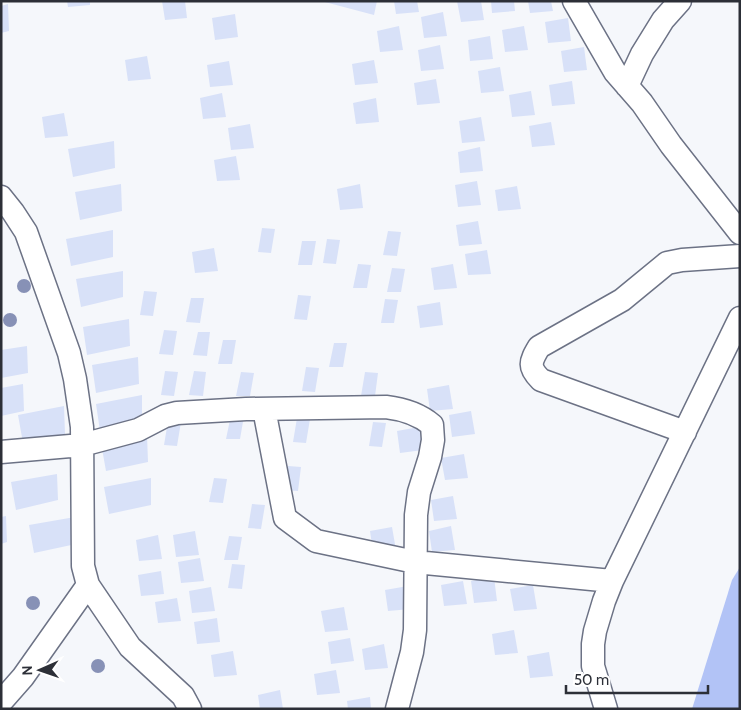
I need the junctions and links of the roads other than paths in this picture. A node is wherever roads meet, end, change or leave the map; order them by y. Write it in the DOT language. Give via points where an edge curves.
graph roads {
  1 [pos="574,1"];
  2 [pos="680,1"];
  3 [pos="627,86"];
  4 [pos="1,197"];
  5 [pos="740,233"];
  6 [pos="740,256"];
  7 [pos="740,318"];
  8 [pos="264,409"];
  9 [pos="685,432"];
  10 [pos="82,445"];
  11 [pos="1,452"];
  12 [pos="415,562"];
  13 [pos="612,581"];
  14 [pos="88,586"];
  15 [pos="1,702"];
  16 [pos="190,709"];
  17 [pos="397,709"];
  18 [pos="606,709"];
  1 -- 3 [label="street" via="615,72"];
  2 -- 3 [label="street" via="663,20"];
  3 -- 5 [label="street"];
  4 -- 10 [label="street" via="26,232 69,353"];
  6 -- 9 [label="street" via="666,263 622,300 539,347 532,359 533,371 541,380"];
  7 -- 9 [label="street"];
  8 -- 10 [label="street" via="177,413 138,430"];
  8 -- 12 [label="street" via="285,518 316,541"];
  8 -- 12 [label="street" via="399,408 432,425 430,457 416,515"];
  9 -- 13 [label="street"];
  10 -- 11 [label="street"];
  10 -- 14 [label="street" via="82,556"];
  12 -- 13 [label="street"];
  12 -- 17 [label="street" via="415,630"];
  13 -- 18 [label="street" via="593,644 593,666"];
  14 -- 15 [label="street" via="23,677"];
  14 -- 16 [label="street" via="130,647 183,696"];
}
